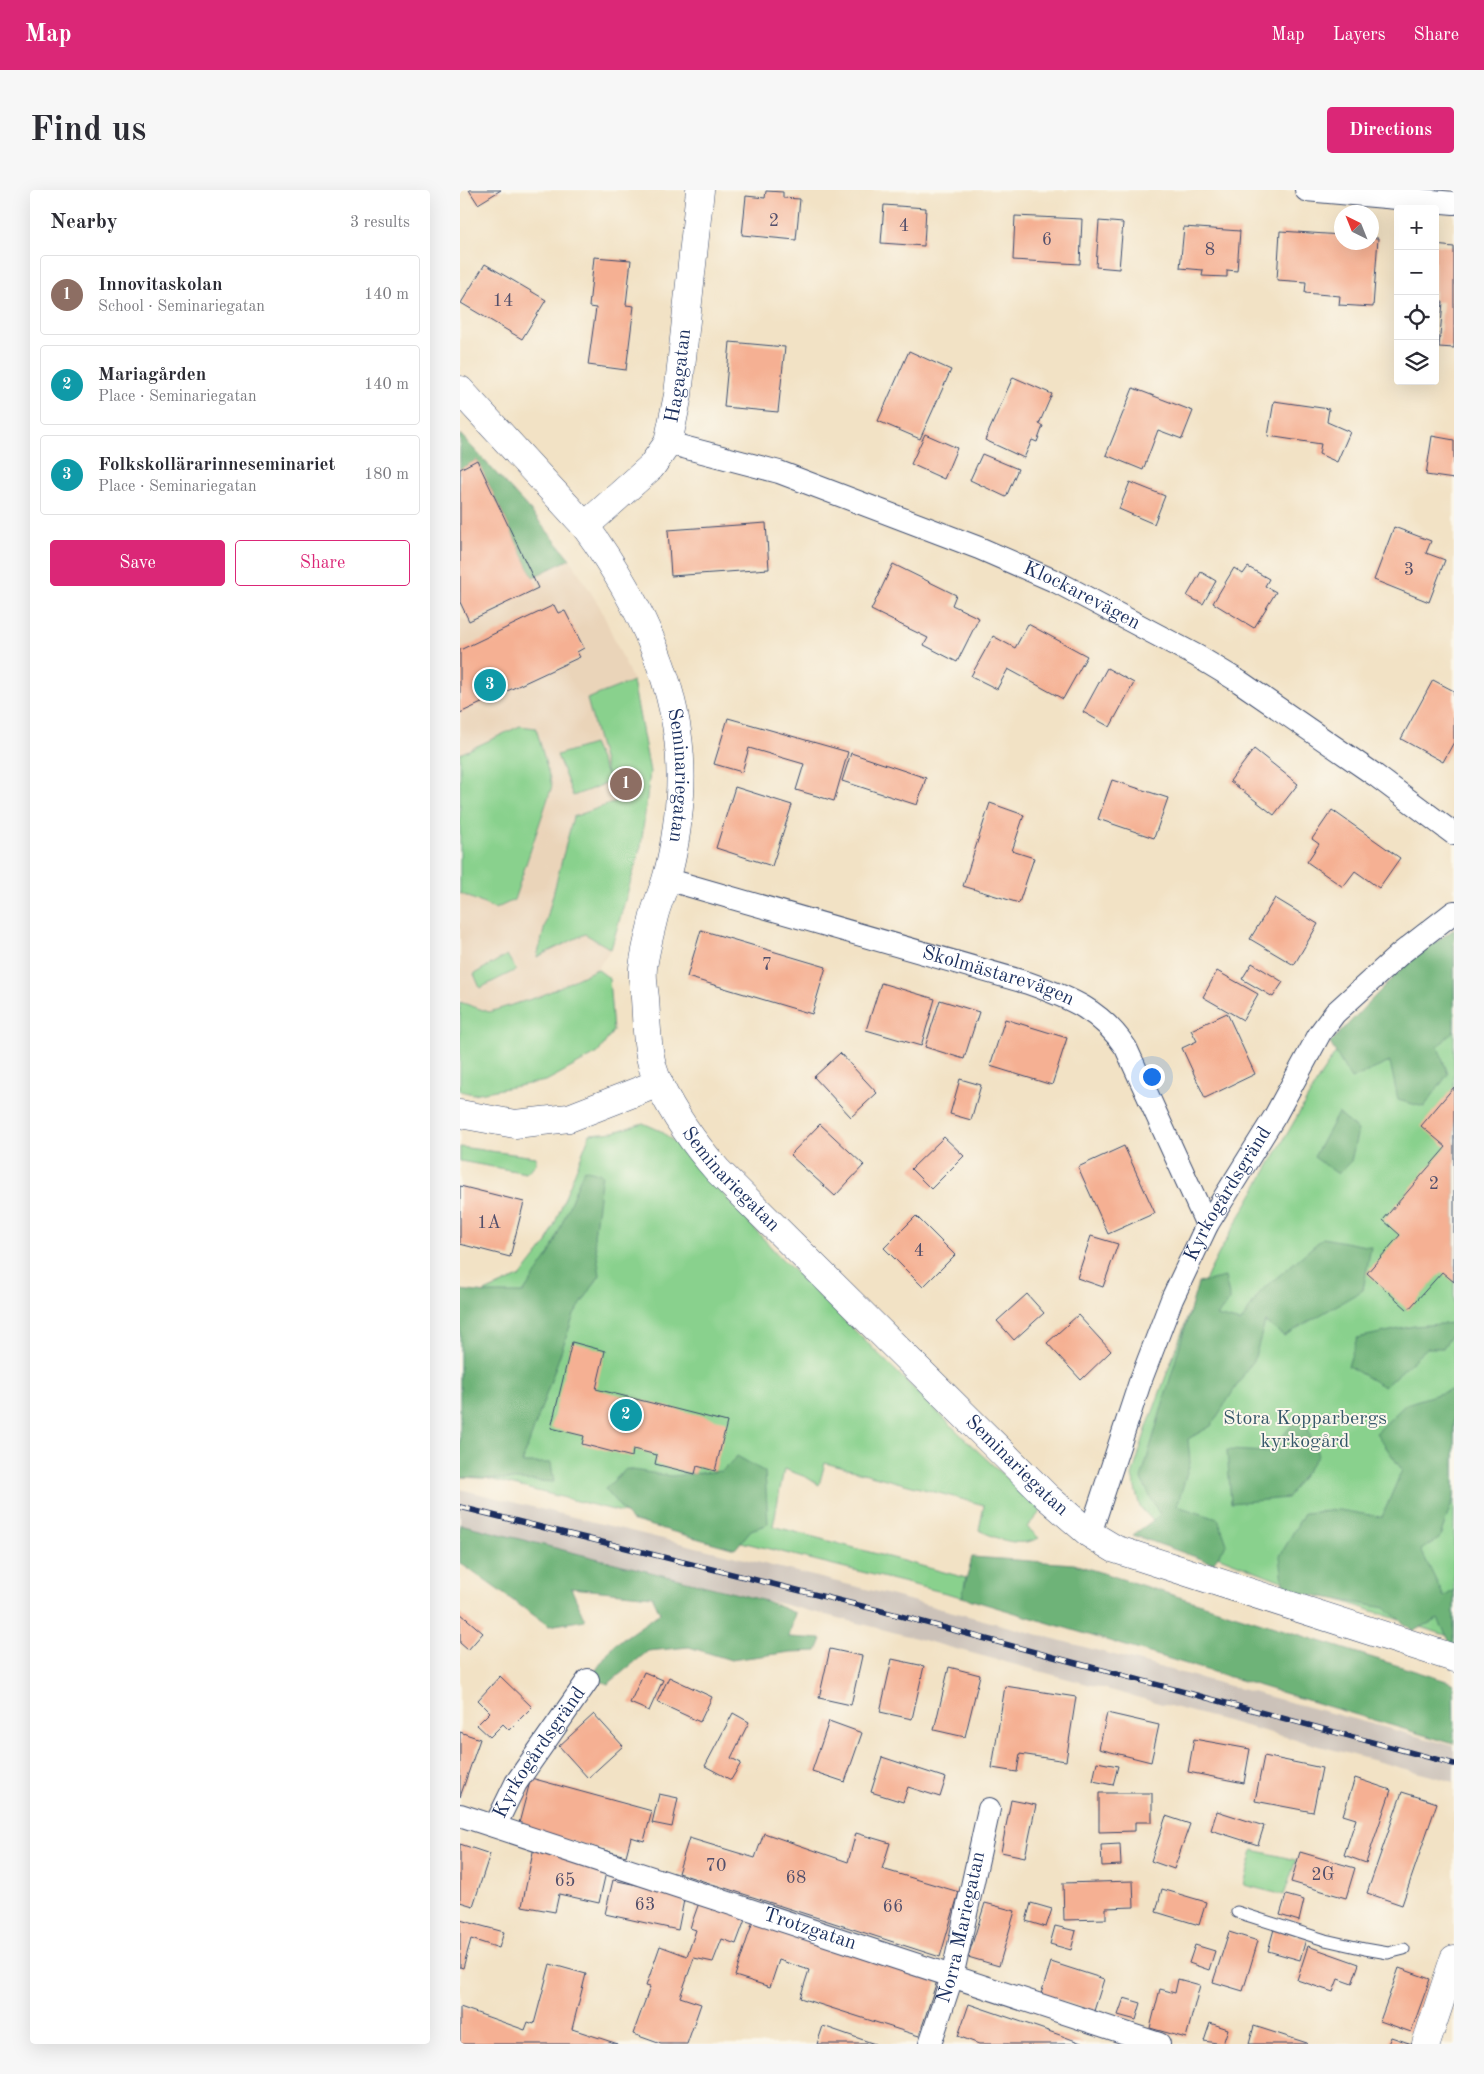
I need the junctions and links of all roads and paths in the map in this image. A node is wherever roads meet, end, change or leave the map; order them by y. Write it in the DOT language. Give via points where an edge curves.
graph roads {
  1 [pos="700,190"];
  2 [pos="1306,190"];
  3 [pos="1454,202"];
  4 [pos="460,390"];
  5 [pos="668,443"];
  6 [pos="585,526"];
  7 [pos="1454,834"];
  8 [pos="666,880"];
  9 [pos="1454,912"];
  10 [pos="659,1083"];
  11 [pos="460,1114"];
  12 [pos="1207,1225"];
  13 [pos="1090,1534"];
  14 [pos="1454,1658"];
  15 [pos="588,1680"];
  16 [pos="989,1809"];
  17 [pos="460,1815"];
  18 [pos="495,1826"];
  19 [pos="1236,1912"];
  20 [pos="1404,1949"];
  21 [pos="1454,1958"];
  22 [pos="952,1977"];
  23 [pos="930,2044"];
  24 [pos="1159,2044"];
  25 [pos="1426,2044"];
  1 -- 5 [label="street, Hagagatan" via="678,395"];
  2 -- 3 [label="street"];
  4 -- 6 [label="street, Seminariegatan"];
  5 -- 6 [label="street, Hagagatan" via="651,467"];
  5 -- 7 [label="street, Klockarevägen" via="779,472 979,548 1057,582 1240,682"];
  6 -- 8 [label="street, Seminariegatan" via="638,614 656,654 670,698 678,740 680,794 677,828"];
  8 -- 10 [label="street, Seminariegatan" via="654,914 642,970 651,1062"];
  8 -- 12 [label="street, Skolmästarevägen" via="1028,982 1096,1014 1116,1032 1126,1048"];
  9 -- 12 [label="street, Kyrkogårdsgränd" via="1400,954 1335,1013 1320,1032 1275,1116"];
  10 -- 11 [label="street" via="569,1118 515,1124"];
  10 -- 13 [label="street, Seminariegatan" via="699,1149 718,1171 1025,1476"];
  12 -- 13 [label="street, Kyrkogårdsgränd" via="1172,1299 1140,1382"];
  13 -- 14 [label="street, Seminariegatan" via="1115,1549"];
  15 -- 18 [label="street, Kyrkogårdsgränd" via="516,1783"];
  16 -- 22 [label="street, Norra Mariegatan"];
  17 -- 18 [label="street, Trotzgatan"];
  18 -- 22 [label="street, Trotzgatan"];
  19 -- 20 [label="lane" via="1364,1949 1388,1953"];
  21 -- 25 [label="street"];
  22 -- 23 [label="street, Norra Mariegatan"];
  22 -- 24 [label="street, Trotzgatan"];
}
